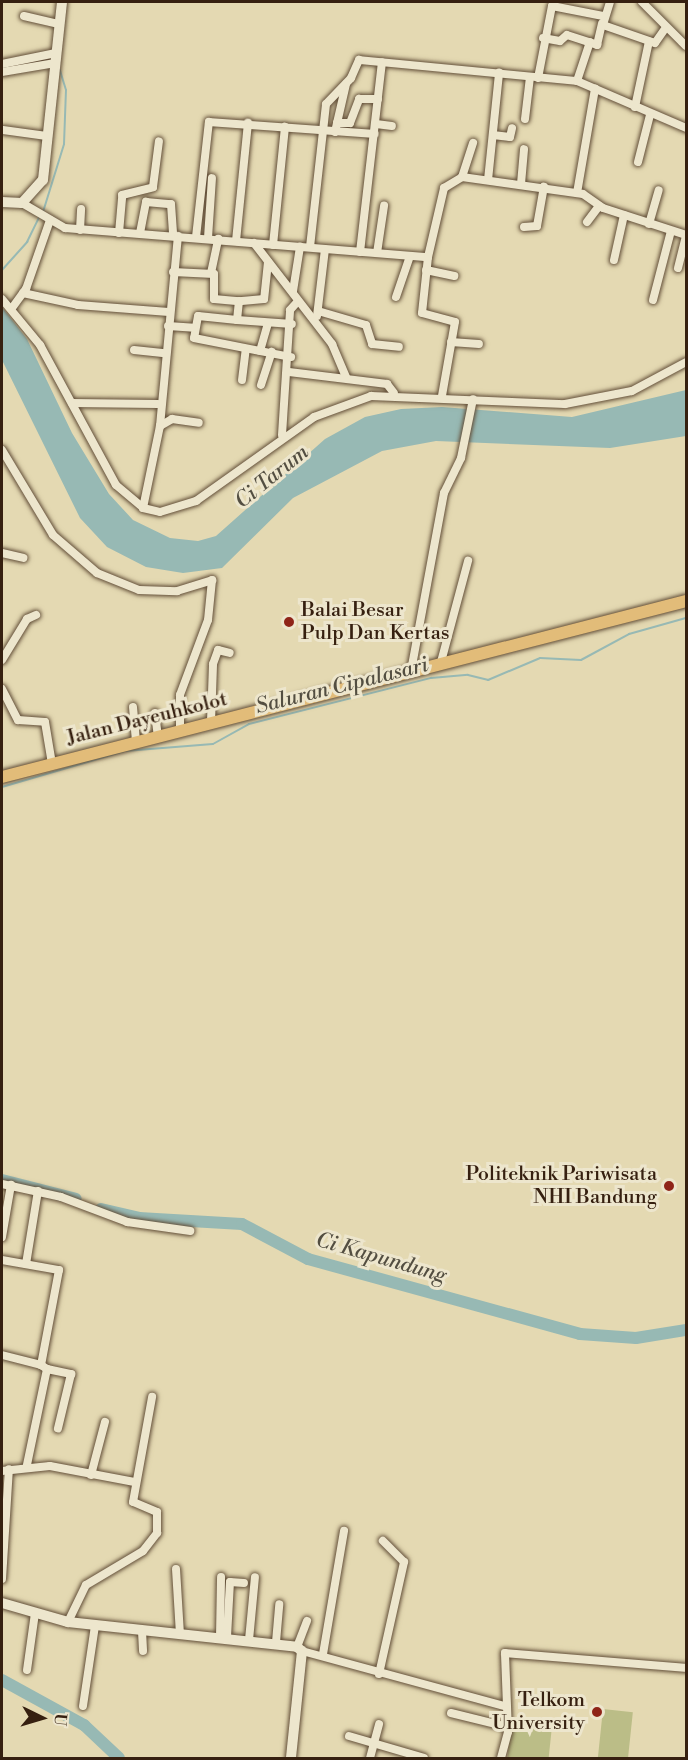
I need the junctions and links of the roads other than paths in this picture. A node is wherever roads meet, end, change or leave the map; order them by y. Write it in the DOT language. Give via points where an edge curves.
graph roads {
  1 [pos="62,2"];
  2 [pos="610,2"];
  3 [pos="642,2"];
  4 [pos="24,16"];
  5 [pos="602,20"];
  6 [pos="60,24"];
  7 [pos="666,27"];
  8 [pos="543,38"];
  9 [pos="649,41"];
  10 [pos="590,42"];
  11 [pos="687,46"];
  12 [pos="55,57"];
  13 [pos="382,62"];
  14 [pos="2,64"];
  15 [pos="2,72"];
  16 [pos="499,73"];
  17 [pos="534,77"];
  18 [pos="349,81"];
  19 [pos="577,81"];
  20 [pos="595,89"];
  21 [pos="378,99"];
  22 [pos="340,100"];
  23 [pos="357,101"];
  24 [pos="635,106"];
  25 [pos="650,115"];
  26 [pos="525,119"];
  27 [pos="248,123"];
  28 [pos="337,123"];
  29 [pos="376,124"];
  30 [pos="392,126"];
  31 [pos="285,127"];
  32 [pos="512,128"];
  33 [pos="687,129"];
  34 [pos="3,130"];
  35 [pos="320,131"];
  36 [pos="335,132"];
  37 [pos="375,134"];
  38 [pos="494,135"];
  39 [pos="47,136"];
  40 [pos="159,141"];
  41 [pos="473,143"];
  42 [pos="524,149"];
  43 [pos="638,162"];
  44 [pos="462,177"];
  45 [pos="212,178"];
  46 [pos="488,180"];
  47 [pos="521,184"];
  48 [pos="544,187"];
  49 [pos="659,190"];
  50 [pos="577,193"];
  51 [pos="22,203"];
  52 [pos="2,204"];
  53 [pos="384,206"];
  54 [pos="599,206"];
  55 [pos="81,209"];
  56 [pos="624,215"];
  57 [pos="46,218"];
  58 [pos="587,222"];
  59 [pos="649,224"];
  60 [pos="524,227"];
  61 [pos="80,230"];
  62 [pos="671,231"];
  63 [pos="119,232"];
  64 [pos="140,234"];
  65 [pos="175,236"];
  66 [pos="687,236"];
  67 [pos="196,237"];
  68 [pos="208,238"];
  69 [pos="218,239"];
  70 [pos="236,241"];
  71 [pos="255,243"];
  72 [pos="273,245"];
  73 [pos="300,247"];
  74 [pos="310,248"];
  75 [pos="325,249"];
  76 [pos="360,252"];
  77 [pos="377,253"];
  78 [pos="410,256"];
  79 [pos="428,257"];
  80 [pos="614,260"];
  81 [pos="268,262"];
  82 [pos="678,268"];
  83 [pos="426,270"];
  84 [pos="174,272"];
  85 [pos="211,273"];
  86 [pos="454,276"];
  87 [pos="293,291"];
  88 [pos="23,293"];
  89 [pos="396,297"];
  90 [pos="2,299"];
  91 [pos="653,300"];
  92 [pos="239,301"];
  93 [pos="298,301"];
  94 [pos="12,308"];
  95 [pos="318,311"];
  96 [pos="169,312"];
  97 [pos="237,320"];
  98 [pos="268,323"];
  99 [pos="292,324"];
  100 [pos="316,324"];
  101 [pos="168,326"];
  102 [pos="194,328"];
  103 [pos="451,342"];
  104 [pos="479,344"];
  105 [pos="399,347"];
  106 [pos="246,349"];
  107 [pos="134,350"];
  108 [pos="260,351"];
  109 [pos="272,352"];
  110 [pos="165,353"];
  111 [pos="291,357"];
  112 [pos="687,362"];
  113 [pos="289,372"];
  114 [pos="346,377"];
  115 [pos="242,380"];
  116 [pos="261,385"];
  117 [pos="394,393"];
  118 [pos="442,396"];
  119 [pos="473,399"];
  120 [pos="72,403"];
  121 [pos="158,405"];
  122 [pos="199,423"];
  123 [pos="160,426"];
  124 [pos="282,435"];
  125 [pos="2,450"];
  126 [pos="143,508"];
  127 [pos="2,553"];
  128 [pos="23,558"];
  129 [pos="468,561"];
  130 [pos="687,601"];
  131 [pos="36,615"];
  132 [pos="3,649"];
  133 [pos="230,653"];
  134 [pos="2,660"];
  135 [pos="441,662"];
  136 [pos="411,670"];
  137 [pos="2,689"];
  138 [pos="133,707"];
  139 [pos="155,713"];
  140 [pos="211,722"];
  141 [pos="180,730"];
  142 [pos="158,736"];
  143 [pos="136,742"];
  144 [pos="52,764"];
  145 [pos="2,777"];
  146 [pos="2,1184"];
  147 [pos="11,1185"];
  148 [pos="38,1191"];
  149 [pos="190,1231"];
  150 [pos="2,1237"];
  151 [pos="2,1260"];
  152 [pos="26,1264"];
  153 [pos="2,1355"];
  154 [pos="44,1367"];
  155 [pos="152,1397"];
  156 [pos="105,1422"];
  157 [pos="58,1428"];
  158 [pos="27,1465"];
  159 [pos="5,1470"];
  160 [pos="91,1475"];
  161 [pos="135,1482"];
  162 [pos="344,1531"];
  163 [pos="383,1541"];
  164 [pos="176,1569"];
  165 [pos="221,1577"];
  166 [pos="255,1577"];
  167 [pos="2,1579"];
  168 [pos="244,1583"];
  169 [pos="2,1603"];
  170 [pos="279,1604"];
  171 [pos="35,1613"];
  172 [pos="68,1622"];
  173 [pos="306,1622"];
  174 [pos="95,1626"];
  175 [pos="142,1631"];
  176 [pos="180,1634"];
  177 [pos="224,1637"];
  178 [pos="249,1640"];
  179 [pos="276,1642"];
  180 [pos="300,1649"];
  181 [pos="143,1651"];
  182 [pos="323,1654"];
  183 [pos="687,1668"];
  184 [pos="27,1670"];
  185 [pos="379,1674"];
  186 [pos="83,1706"];
  187 [pos="504,1706"];
  188 [pos="451,1713"];
  189 [pos="379,1724"];
  190 [pos="508,1727"];
  191 [pos="349,1736"];
  192 [pos="374,1744"];
  193 [pos="291,1758"];
  194 [pos="370,1758"];
  195 [pos="424,1758"];
  196 [pos="501,1758"];
  1 -- 6 [label="street"];
  2 -- 5 [label="street"];
  3 -- 7 [label="street"];
  4 -- 6 [label="street"];
  5 -- 8 [label="street" via="555,5"];
  5 -- 9 [label="street"];
  5 -- 10 [label="street" via="597,44"];
  6 -- 12 [label="street"];
  7 -- 9 [label="street" via="659,42"];
  7 -- 11 [label="street"];
  8 -- 10 [label="street" via="560,40 567,35"];
  8 -- 17 [label="street"];
  9 -- 24 [label="street"];
  10 -- 19 [label="street"];
  12 -- 14 [label="street"];
  12 -- 15 [label="street"];
  12 -- 39 [label="street"];
  13 -- 16 [label="street"];
  13 -- 18 [label="street" via="357,60"];
  13 -- 21 [label="street"];
  16 -- 17 [label="street"];
  16 -- 38 [label="street"];
  17 -- 19 [label="street"];
  17 -- 26 [label="street"];
  18 -- 22 [label="street"];
  18 -- 35 [label="street" via="327,99"];
  19 -- 20 [label="street"];
  20 -- 24 [label="street"];
  20 -- 50 [label="street"];
  21 -- 23 [label="street"];
  21 -- 29 [label="street"];
  22 -- 23 [label="street"];
  22 -- 28 [label="street"];
  23 -- 28 [label="street" via="350,123"];
  24 -- 25 [label="street"];
  25 -- 33 [label="street"];
  25 -- 43 [label="street"];
  27 -- 31 [label="street"];
  27 -- 67 [label="street" via="207,125"];
  27 -- 70 [label="street"];
  28 -- 36 [label="street"];
  29 -- 30 [label="street"];
  29 -- 37 [label="street"];
  31 -- 35 [label="street"];
  31 -- 72 [label="street"];
  32 -- 38 [label="street" via="510,137"];
  34 -- 39 [label="street"];
  35 -- 36 [label="street"];
  35 -- 74 [label="street"];
  36 -- 37 [label="street"];
  37 -- 76 [label="street"];
  38 -- 46 [label="street"];
  39 -- 51 [label="street" via="43,180"];
  40 -- 63 [label="street" via="153,187 122,195"];
  41 -- 44 [label="street"];
  42 -- 47 [label="street"];
  44 -- 46 [label="street"];
  44 -- 79 [label="street" via="444,188"];
  45 -- 68 [label="street"];
  46 -- 47 [label="street"];
  47 -- 48 [label="street"];
  48 -- 50 [label="street"];
  48 -- 60 [label="street" via="537,226"];
  49 -- 59 [label="street"];
  50 -- 54 [label="street"];
  51 -- 52 [label="street"];
  51 -- 57 [label="street"];
  53 -- 77 [label="street"];
  54 -- 56 [label="street"];
  54 -- 58 [label="street"];
  55 -- 61 [label="street"];
  56 -- 59 [label="street"];
  56 -- 80 [label="street"];
  57 -- 61 [label="street"];
  57 -- 88 [label="street"];
  59 -- 62 [label="street"];
  61 -- 63 [label="street"];
  62 -- 66 [label="street"];
  62 -- 91 [label="street"];
  63 -- 64 [label="street"];
  64 -- 65 [label="street"];
  64 -- 65 [label="street" via="146,202 171,204"];
  65 -- 67 [label="street"];
  65 -- 84 [label="street"];
  66 -- 82 [label="street"];
  67 -- 68 [label="street"];
  68 -- 69 [label="street"];
  69 -- 70 [label="street"];
  69 -- 85 [label="street"];
  70 -- 71 [label="street"];
  71 -- 72 [label="street"];
  71 -- 81 [label="street"];
  72 -- 73 [label="street"];
  73 -- 74 [label="street"];
  73 -- 87 [label="street"];
  74 -- 75 [label="street"];
  75 -- 76 [label="street"];
  75 -- 95 [label="street"];
  76 -- 77 [label="street"];
  77 -- 78 [label="street"];
  78 -- 79 [label="street"];
  78 -- 89 [label="street"];
  79 -- 83 [label="street"];
  81 -- 87 [label="street"];
  81 -- 92 [label="street" via="263,301"];
  83 -- 86 [label="street"];
  83 -- 103 [label="street" via="422,313 452,319"];
  84 -- 85 [label="street"];
  84 -- 96 [label="street"];
  85 -- 92 [label="street" via="214,299"];
  87 -- 93 [label="street"];
  88 -- 94 [label="street"];
  88 -- 96 [label="street" via="78,305"];
  90 -- 94 [label="street"];
  92 -- 97 [label="street"];
  93 -- 99 [label="street" via="290,310"];
  93 -- 100 [label="street"];
  94 -- 120 [label="street"];
  95 -- 100 [label="street"];
  95 -- 105 [label="street" via="366,325 372,344"];
  96 -- 101 [label="street"];
  97 -- 98 [label="street"];
  97 -- 102 [label="street" via="199,316"];
  98 -- 99 [label="street"];
  98 -- 108 [label="street"];
  99 -- 111 [label="street"];
  100 -- 114 [label="street" via="338,353"];
  101 -- 102 [label="street"];
  101 -- 110 [label="street"];
  102 -- 106 [label="street" via="195,338"];
  103 -- 104 [label="street"];
  103 -- 118 [label="street"];
  106 -- 108 [label="street"];
  106 -- 115 [label="street"];
  107 -- 110 [label="street"];
  108 -- 109 [label="street"];
  109 -- 111 [label="street"];
  109 -- 116 [label="street"];
  110 -- 121 [label="street"];
  111 -- 113 [label="street"];
  112 -- 119 [label="street" via="632,391 599,400 565,404"];
  113 -- 114 [label="street"];
  113 -- 124 [label="street"];
  114 -- 117 [label="street" via="387,384"];
  117 -- 118 [label="street"];
  117 -- 124 [label="street" via="335,408"];
  118 -- 119 [label="street"];
  119 -- 136 [label="street" via="462,451 445,488"];
  120 -- 121 [label="street"];
  120 -- 126 [label="street" via="116,485"];
  121 -- 123 [label="street"];
  122 -- 123 [label="street" via="172,419"];
  123 -- 126 [label="street"];
  124 -- 126 [label="street" via="196,501 168,512"];
  125 -- 141 [label="street" via="71,555 123,587 173,591 213,582 208,620 180,695"];
  127 -- 128 [label="street"];
  129 -- 135 [label="street"];
  130 -- 135 [label="main road, Jalan Dayeuhkolot"];
  131 -- 132 [label="street"];
  132 -- 134 [label="street"];
  133 -- 140 [label="street" via="218,650 213,664"];
  135 -- 136 [label="main road, Jalan Dayeuhkolot"];
  136 -- 140 [label="main road, Jalan Dayeuhkolot"];
  137 -- 144 [label="street" via="18,720 45,722"];
  138 -- 143 [label="street"];
  139 -- 142 [label="street"];
  140 -- 141 [label="main road, Jalan Dayeuhkolot"];
  141 -- 142 [label="main road, Jalan Dayeuhkolot"];
  142 -- 143 [label="main road, Jalan Dayeuhkolot"];
  143 -- 144 [label="main road, Jalan Dayeuhkolot"];
  144 -- 145 [label="main road, Jalan Dayeuhkolot"];
  146 -- 147 [label="street"];
  147 -- 148 [label="street"];
  147 -- 150 [label="street"];
  148 -- 149 [label="street" via="128,1222"];
  148 -- 152 [label="street"];
  151 -- 152 [label="street"];
  152 -- 154 [label="street" via="59,1270"];
  153 -- 154 [label="street"];
  154 -- 157 [label="street" via="71,1374"];
  154 -- 158 [label="street"];
  155 -- 161 [label="street"];
  156 -- 160 [label="street"];
  158 -- 159 [label="street"];
  158 -- 160 [label="street"];
  159 -- 167 [label="street"];
  160 -- 161 [label="street"];
  161 -- 172 [label="street" via="134,1504 157,1512 158,1533 143,1551 86,1585"];
  162 -- 182 [label="street"];
  163 -- 185 [label="street" via="404,1562"];
  164 -- 176 [label="street"];
  165 -- 177 [label="street"];
  166 -- 178 [label="street"];
  168 -- 177 [label="street" via="230,1582"];
  169 -- 171 [label="street"];
  170 -- 179 [label="street"];
  171 -- 172 [label="street"];
  171 -- 184 [label="street"];
  172 -- 174 [label="street"];
  173 -- 180 [label="street"];
  174 -- 175 [label="street"];
  174 -- 186 [label="street"];
  175 -- 176 [label="street"];
  175 -- 181 [label="street"];
  176 -- 177 [label="street"];
  177 -- 178 [label="street"];
  178 -- 179 [label="street"];
  179 -- 180 [label="street"];
  180 -- 182 [label="street"];
  180 -- 193 [label="street"];
  182 -- 185 [label="street"];
  183 -- 187 [label="street" via="505,1653"];
  185 -- 187 [label="street"];
  187 -- 190 [label="street"];
  188 -- 190 [label="street"];
  189 -- 192 [label="street"];
  190 -- 196 [label="street"];
  191 -- 192 [label="street"];
  192 -- 194 [label="street"];
  192 -- 195 [label="street"];
}
